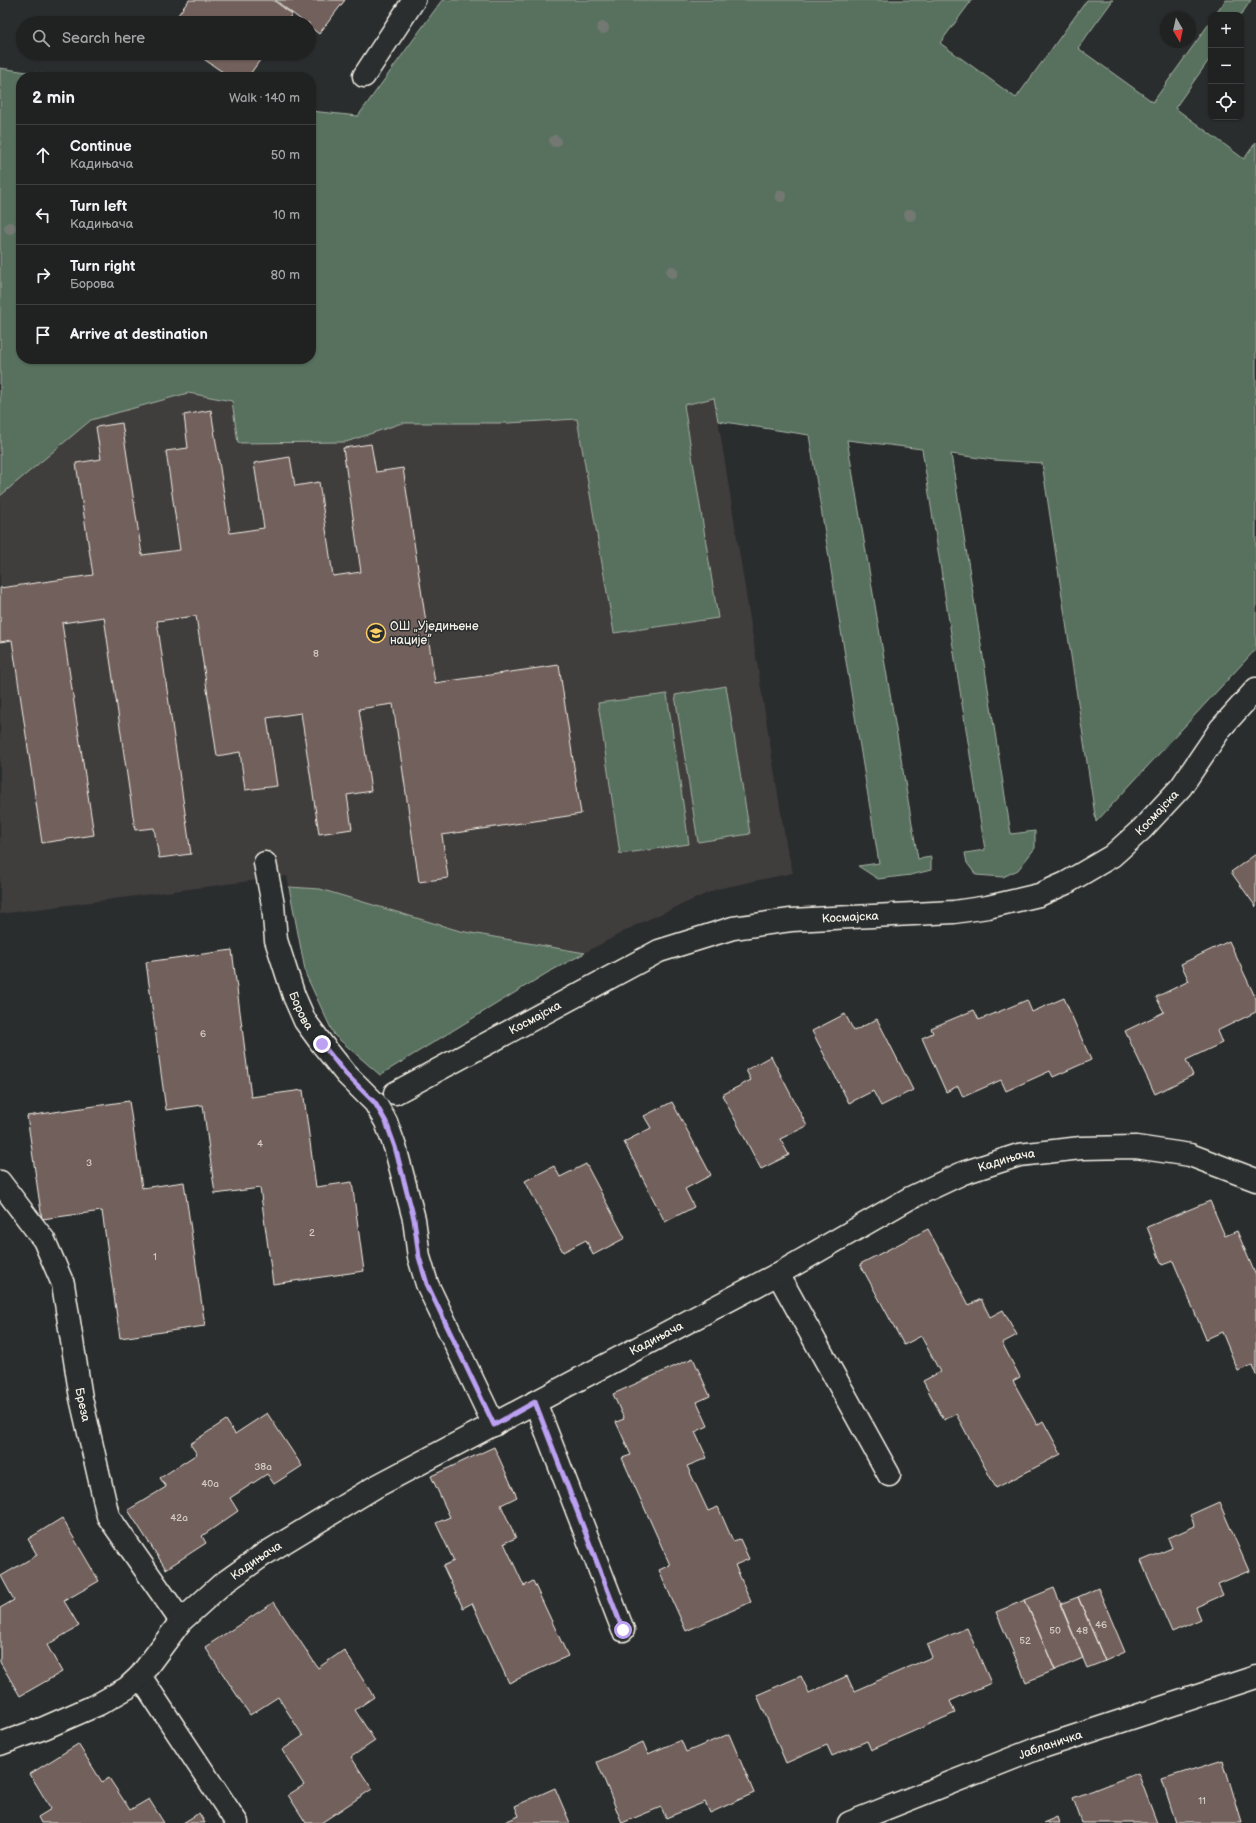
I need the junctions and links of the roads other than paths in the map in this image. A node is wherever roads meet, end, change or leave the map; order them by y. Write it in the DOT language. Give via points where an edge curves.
graph roads {
  1 [pos="414,0"];
  2 [pos="364,76"];
  3 [pos="1256,689"];
  4 [pos="264,863"];
  5 [pos="395,1093"];
  6 [pos="1256,1180"];
  7 [pos="0,1182"];
  8 [pos="778,1274"];
  9 [pos="535,1402"];
  10 [pos="494,1425"];
  11 [pos="889,1475"];
  12 [pos="181,1621"];
  13 [pos="623,1630"];
  14 [pos="140,1676"];
  15 [pos="1256,1677"];
  16 [pos="0,1744"];
  17 [pos="237,1823"];
  18 [pos="849,1823"];
  1 -- 2 [label="street"];
  3 -- 5 [label="street, Космајска" via="1221,728 1181,787 1142,829 1112,856 1066,883 1039,895 988,907 954,912 791,920 733,928 659,951"];
  4 -- 10 [label="street, Борова" via="273,905 276,940 294,996 305,1021 346,1074 375,1103 386,1122 414,1219 419,1257 427,1284"];
  6 -- 8 [label="street, Кадињача" via="1190,1155 1136,1147 1081,1148 1019,1156 964,1173 910,1198"];
  7 -- 12 [label="street, Бреза" via="44,1240 63,1284 81,1398 108,1516"];
  8 -- 9 [label="street, Кадињача"];
  8 -- 11 [label="street"];
  9 -- 10 [label="street, Кадињача"];
  9 -- 13 [label="street"];
  10 -- 12 [label="street, Кадињача" via="375,1487 263,1555 221,1585"];
  12 -- 14 [label="street, Кадињача"];
  14 -- 16 [label="street, Кадињача" via="127,1688 98,1704"];
  14 -- 17 [label="street"];
  15 -- 18 [label="street, Јабланичка" via="1036,1749"];
}
